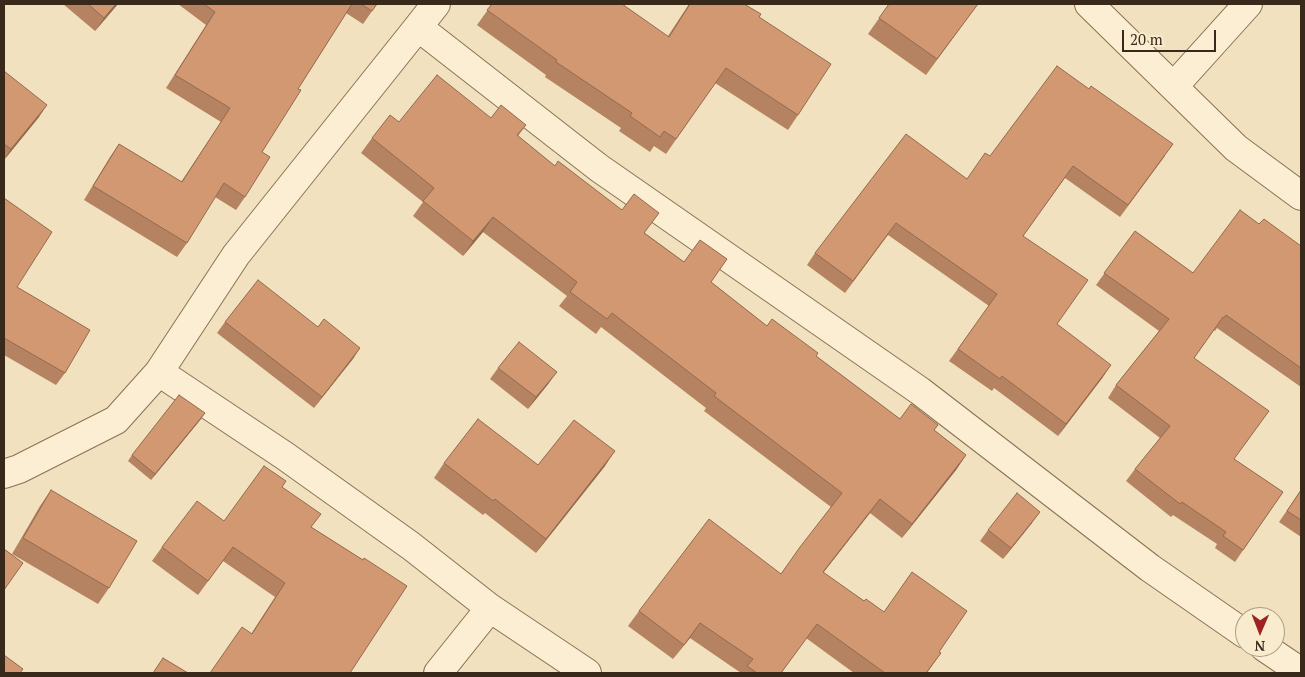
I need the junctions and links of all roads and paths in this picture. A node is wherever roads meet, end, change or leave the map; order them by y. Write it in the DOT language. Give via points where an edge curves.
graph roads {
  1 [pos="436,4"];
  2 [pos="1089,4"];
  3 [pos="1248,4"];
  4 [pos="418,27"];
  5 [pos="1174,86"];
  6 [pos="1301,196"];
  7 [pos="159,372"];
  8 [pos="4,474"];
  9 [pos="490,608"];
  10 [pos="1235,627"];
  11 [pos="1276,657"];
  12 [pos="1294,671"];
  13 [pos="438,673"];
  14 [pos="587,673"];
  1 -- 4 [label="street"];
  2 -- 5 [label="street"];
  3 -- 5 [label="street"];
  4 -- 7 [label="street" via="236,255"];
  4 -- 10 [label="street" via="599,168 920,391 1150,568"];
  5 -- 6 [label="street" via="1236,148"];
  7 -- 8 [label="street" via="116,420"];
  7 -- 9 [label="street" via="285,456 411,546"];
  9 -- 13 [label="street"];
  9 -- 14 [label="street"];
  11 -- 12 [label="street"];
}
